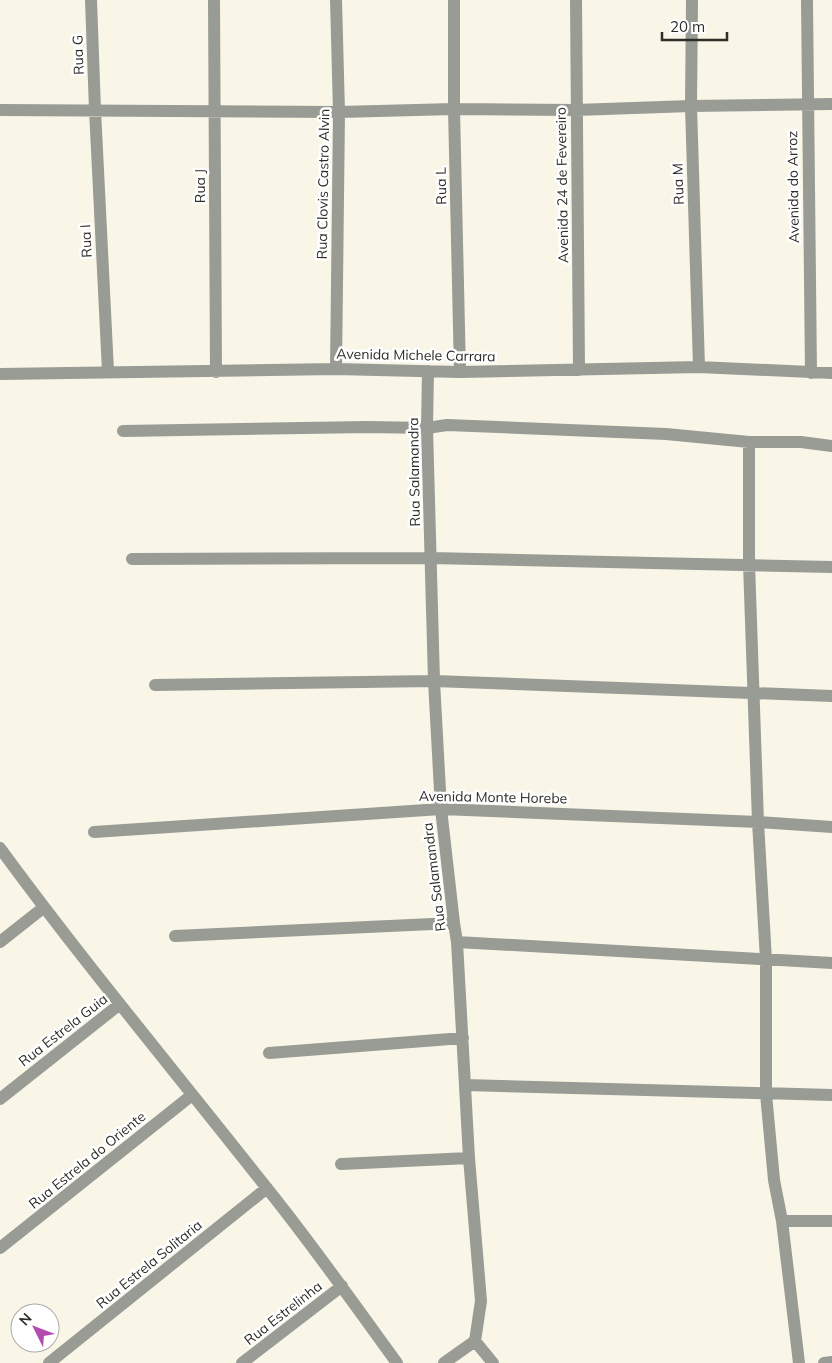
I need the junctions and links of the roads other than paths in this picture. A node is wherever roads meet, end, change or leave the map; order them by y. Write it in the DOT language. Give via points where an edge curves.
graph roads {
  1 [pos="91,0"];
  2 [pos="214,0"];
  3 [pos="336,0"];
  4 [pos="454,0"];
  5 [pos="576,0"];
  6 [pos="692,0"];
  7 [pos="807,0"];
  8 [pos="808,104"];
  9 [pos="832,104"];
  10 [pos="691,106"];
  11 [pos="454,109"];
  12 [pos="0,110"];
  13 [pos="95,110"];
  14 [pos="214,110"];
  15 [pos="576,110"];
  16 [pos="339,112"];
  17 [pos="699,367"];
  18 [pos="336,369"];
  19 [pos="579,370"];
  20 [pos="108,371"];
  21 [pos="428,371"];
  22 [pos="216,372"];
  23 [pos="460,372"];
  24 [pos="811,373"];
  25 [pos="0,374"];
  26 [pos="832,374"];
  27 [pos="427,428"];
  28 [pos="123,431"];
  29 [pos="749,442"];
  30 [pos="832,446"];
  31 [pos="431,558"];
  32 [pos="132,559"];
  33 [pos="750,564"];
  34 [pos="832,567"];
  35 [pos="434,680"];
  36 [pos="155,685"];
  37 [pos="754,693"];
  38 [pos="832,696"];
  39 [pos="441,809"];
  40 [pos="758,822"];
  41 [pos="832,827"];
  42 [pos="94,832"];
  43 [pos="0,848"];
  44 [pos="44,908"];
  45 [pos="454,923"];
  46 [pos="175,936"];
  47 [pos="0,942"];
  48 [pos="457,942"];
  49 [pos="766,960"];
  50 [pos="832,964"];
  51 [pos="120,1004"];
  52 [pos="463,1038"];
  53 [pos="269,1053"];
  54 [pos="465,1084"];
  55 [pos="192,1094"];
  56 [pos="766,1094"];
  57 [pos="832,1095"];
  58 [pos="0,1099"];
  59 [pos="469,1158"];
  60 [pos="340,1164"];
  61 [pos="267,1188"];
  62 [pos="782,1221"];
  63 [pos="832,1221"];
  64 [pos="0,1248"];
  65 [pos="342,1286"];
  66 [pos="475,1341"];
  67 [pos="832,1362"];
  68 [pos="50,1363"];
  69 [pos="242,1363"];
  70 [pos="397,1363"];
  71 [pos="444,1363"];
  72 [pos="493,1363"];
  73 [pos="799,1363"];
  74 [pos="824,1363"];
  1 -- 13 [label="street, Rua G"];
  2 -- 14 [label="street, Rua J"];
  3 -- 16 [label="street, Rua Clovis Castro Alvin"];
  4 -- 11 [label="street, Rua L"];
  5 -- 15 [label="street, Avenida 24 de Fevereiro"];
  6 -- 10 [label="street, Rua M"];
  7 -- 8 [label="street, Avenida do Arroz"];
  8 -- 9 [label="street"];
  8 -- 10 [label="street"];
  8 -- 24 [label="street, Avenida do Arroz"];
  10 -- 15 [label="street"];
  10 -- 17 [label="street, Rua M"];
  11 -- 15 [label="street"];
  11 -- 16 [label="street"];
  11 -- 23 [label="street, Rua L"];
  12 -- 13 [label="street"];
  13 -- 14 [label="street"];
  13 -- 20 [label="street, Rua I"];
  14 -- 16 [label="street"];
  14 -- 22 [label="street, Rua J"];
  15 -- 19 [label="street, Avenida 24 de Fevereiro"];
  16 -- 18 [label="street, Rua Clovis Castro Alvin"];
  17 -- 19 [label="street, Avenida Michele Carrara"];
  17 -- 24 [label="street, Avenida Michele Carrara"];
  18 -- 21 [label="street, Avenida Michele Carrara"];
  18 -- 22 [label="street, Avenida Michele Carrara"];
  19 -- 23 [label="street, Avenida Michele Carrara"];
  20 -- 22 [label="street, Avenida Michele Carrara"];
  20 -- 25 [label="street, Avenida Michele Carrara"];
  21 -- 23 [label="street, Avenida Michele Carrara"];
  21 -- 27 [label="street, Rua Salamandra"];
  24 -- 26 [label="street, Avenida Michele Carrara"];
  27 -- 28 [label="street"];
  27 -- 29 [label="street" via="589,430"];
  27 -- 31 [label="street, Rua Salamandra"];
  29 -- 30 [label="street" via="801,442"];
  29 -- 33 [label="street"];
  31 -- 32 [label="street"];
  31 -- 33 [label="street"];
  31 -- 35 [label="street, Rua Salamandra"];
  33 -- 34 [label="street"];
  33 -- 37 [label="street"];
  35 -- 36 [label="street"];
  35 -- 37 [label="street"];
  35 -- 39 [label="street, Rua Salamandra"];
  37 -- 38 [label="street"];
  37 -- 40 [label="street"];
  39 -- 40 [label="street, Avenida Monte Horebe"];
  39 -- 42 [label="street, Avenida Monte Horebe"];
  39 -- 45 [label="street, Rua Salamandra"];
  40 -- 41 [label="street, Avenida Monte Horebe"];
  40 -- 49 [label="street"];
  43 -- 44 [label="street"];
  44 -- 47 [label="street"];
  44 -- 51 [label="street"];
  45 -- 46 [label="street"];
  45 -- 48 [label="street, Rua Salamandra"];
  48 -- 49 [label="street"];
  48 -- 52 [label="street, Rua Salamandra"];
  49 -- 50 [label="street"];
  49 -- 56 [label="street"];
  51 -- 55 [label="street"];
  51 -- 58 [label="street, Rua Estrela Guia"];
  52 -- 53 [label="street"];
  52 -- 54 [label="street, Rua Salamandra"];
  54 -- 56 [label="street"];
  54 -- 59 [label="street, Rua Salamandra"];
  55 -- 61 [label="street"];
  55 -- 64 [label="street, Rua Estrela do Oriente"];
  56 -- 57 [label="street"];
  56 -- 62 [label="street" via="774,1180"];
  59 -- 60 [label="street"];
  59 -- 66 [label="street, Rua Salamandra" via="480,1301"];
  61 -- 65 [label="street"];
  61 -- 68 [label="street, Rua Estrela Solitaria"];
  62 -- 63 [label="street"];
  62 -- 73 [label="street"];
  65 -- 69 [label="street, Rua Estrelinha"];
  65 -- 70 [label="street"];
  66 -- 71 [label="street"];
  66 -- 72 [label="street"];
  67 -- 74 [label="street"];
}
